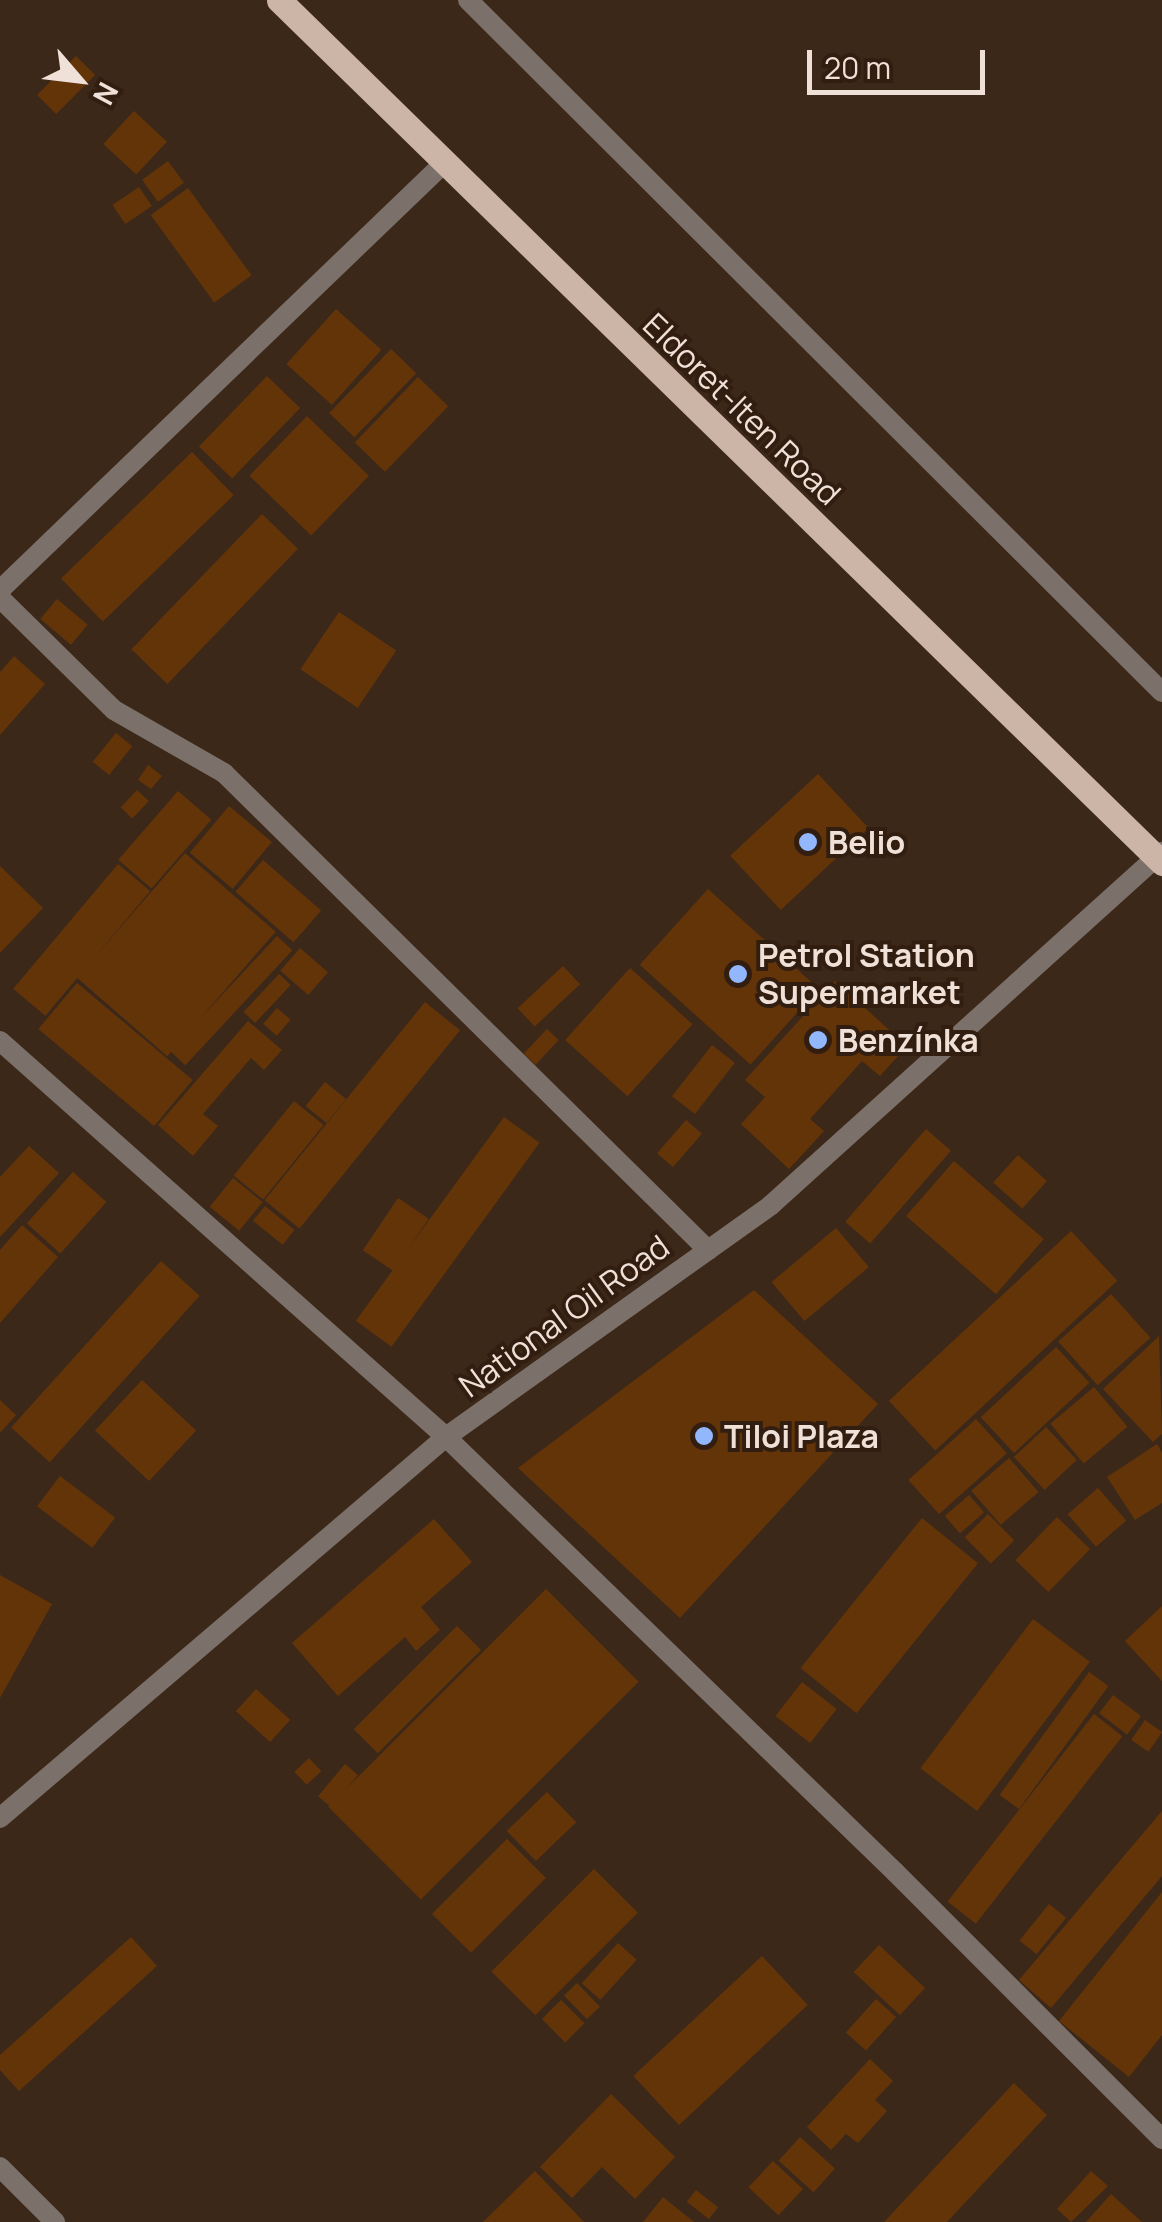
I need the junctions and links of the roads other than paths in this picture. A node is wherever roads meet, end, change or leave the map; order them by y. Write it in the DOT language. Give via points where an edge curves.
graph roads {
  1 [pos="279,0"];
  2 [pos="468,0"];
  3 [pos="443,164"];
  4 [pos="0,590"];
  5 [pos="0,598"];
  6 [pos="1162,692"];
  7 [pos="1160,857"];
  8 [pos="0,1041"];
  9 [pos="708,1250"];
  10 [pos="446,1437"];
  11 [pos="0,1818"];
  12 [pos="1162,2139"];
  13 [pos="0,2168"];
  14 [pos="55,2222"];
  1 -- 3 [label="main road, Eldoret-Iten Road"];
  2 -- 6 [label="street"];
  3 -- 4 [label="street"];
  3 -- 7 [label="main road, Eldoret-Iten Road"];
  5 -- 9 [label="street" via="114,710 224,773"];
  7 -- 9 [label="street, National Oil Road" via="771,1205"];
  8 -- 10 [label="street"];
  9 -- 10 [label="street, National Oil Road"];
  10 -- 11 [label="street, National Oil Road"];
  10 -- 12 [label="street"];
  13 -- 14 [label="street"];
}
